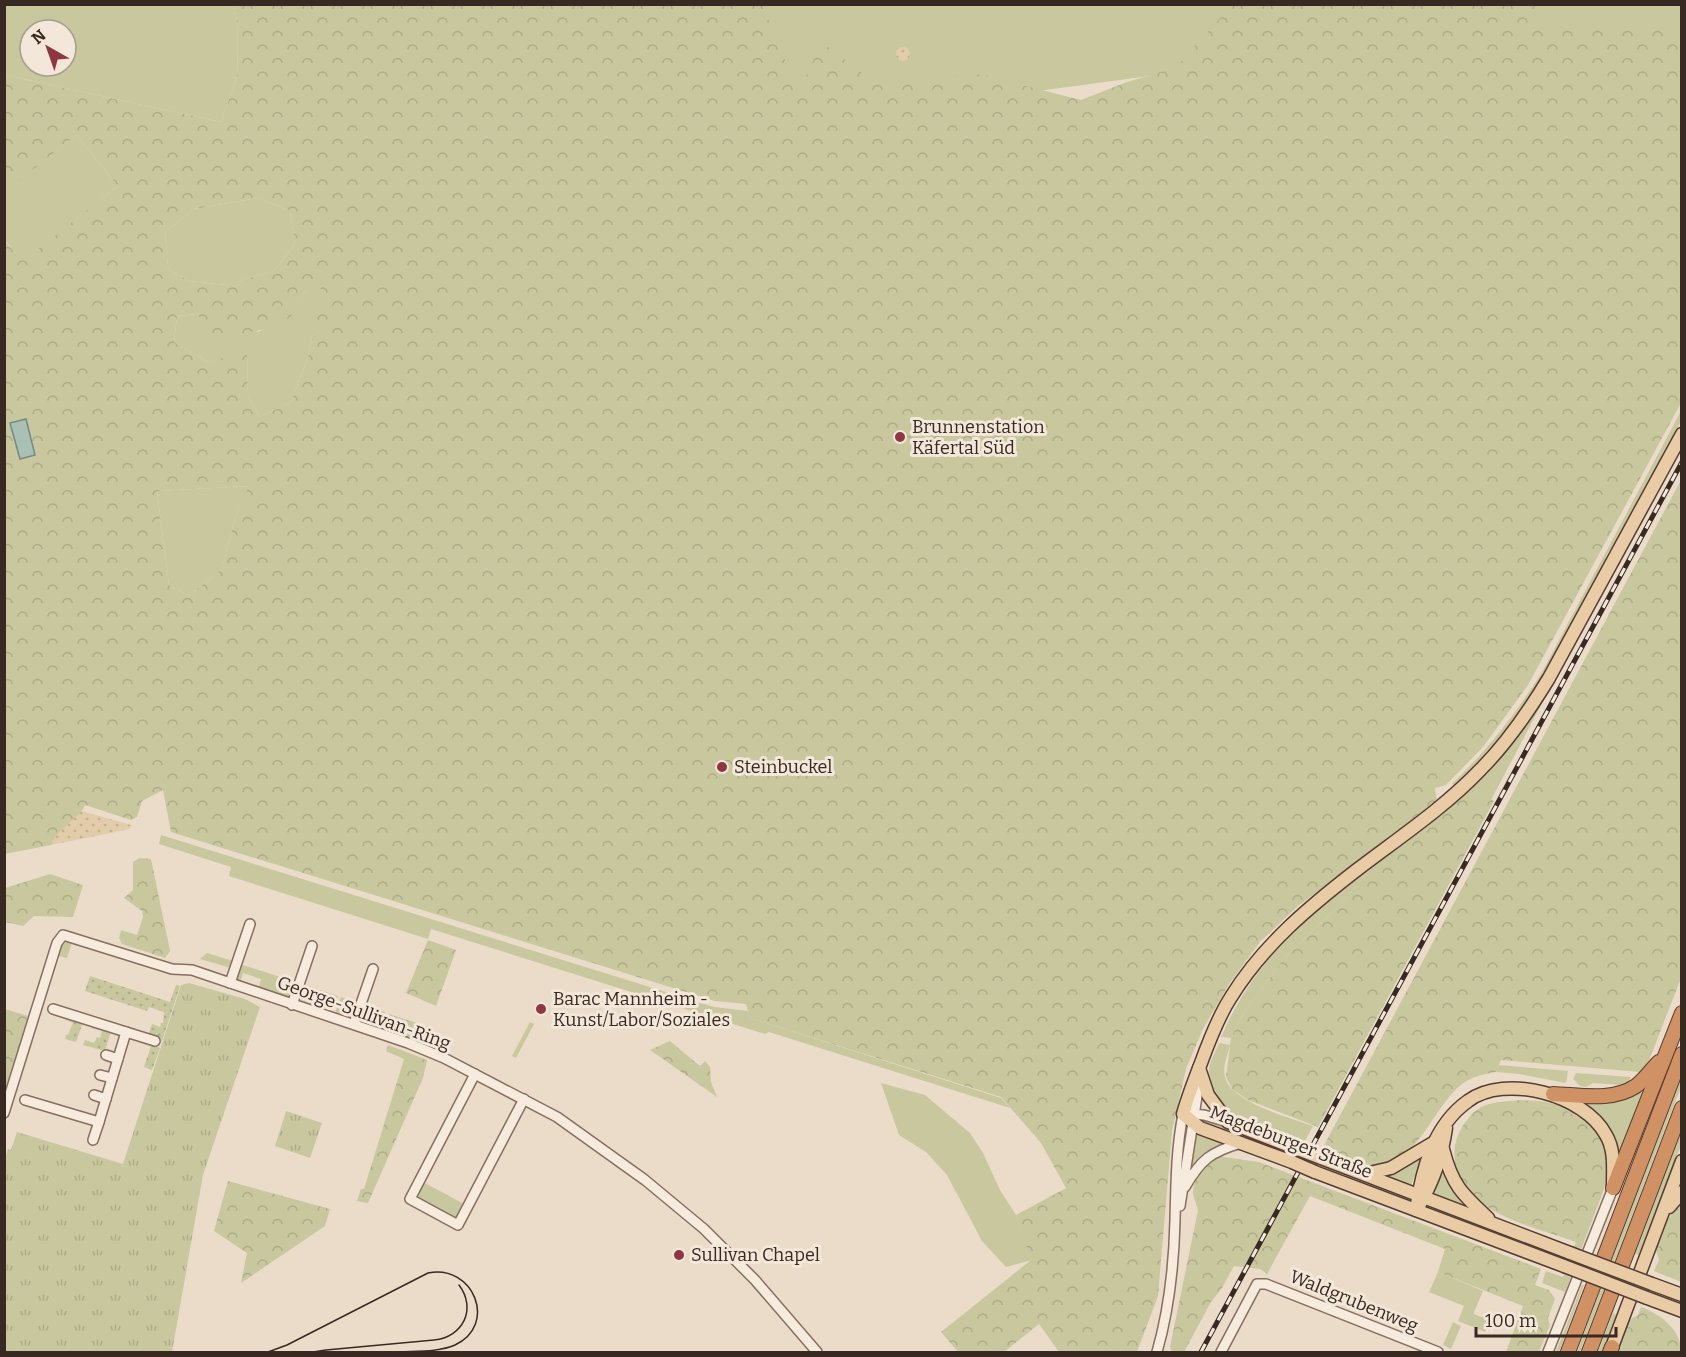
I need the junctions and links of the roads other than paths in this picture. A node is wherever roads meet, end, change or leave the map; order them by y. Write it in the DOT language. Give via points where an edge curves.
graph roads {
  1 [pos="1682,434"];
  2 [pos="250,924"];
  3 [pos="312,946"];
  4 [pos="373,969"];
  5 [pos="230,983"];
  6 [pos="292,1005"];
  7 [pos="53,1009"];
  8 [pos="1682,1013"];
  9 [pos="354,1024"];
  10 [pos="126,1032"];
  11 [pos="155,1041"];
  12 [pos="1666,1053"];
  13 [pos="1682,1054"];
  14 [pos="106,1055"];
  15 [pos="118,1059"];
  16 [pos="1200,1072"];
  17 [pos="475,1074"];
  18 [pos="100,1075"];
  19 [pos="112,1078"];
  20 [pos="1553,1094"];
  21 [pos="94,1095"];
  22 [pos="106,1099"];
  23 [pos="524,1099"];
  24 [pos="26,1100"];
  25 [pos="1682,1108"];
  26 [pos="4,1113"];
  27 [pos="1190,1117"];
  28 [pos="99,1122"];
  29 [pos="1228,1122"];
  30 [pos="93,1140"];
  31 [pos="1241,1143"];
  32 [pos="1439,1146"];
  33 [pos="1682,1161"];
  34 [pos="1364,1174"];
  35 [pos="1613,1188"];
  36 [pos="1183,1192"];
  37 [pos="1682,1192"];
  38 [pos="1421,1196"];
  39 [pos="1416,1210"];
  40 [pos="1661,1218"];
  41 [pos="1175,1222"];
  42 [pos="1493,1223"];
  43 [pos="1682,1295"];
  44 [pos="1682,1311"];
  45 [pos="1611,1351"];
  46 [pos="817,1353"];
  47 [pos="1157,1353"];
  48 [pos="1221,1353"];
  49 [pos="1438,1353"];
  50 [pos="1548,1353"];
  51 [pos="1568,1353"];
  52 [pos="1589,1353"];
  1 -- 16 [label="main road" via="1525,716 1502,746 1449,799 1281,934 1229,999"];
  2 -- 5 [label="street"];
  3 -- 6 [label="street"];
  4 -- 9 [label="street"];
  5 -- 6 [label="street, George-Sullivan-Ring"];
  5 -- 26 [label="street, George-Sullivan-Ring" via="63,935 57,943"];
  6 -- 9 [label="street, George-Sullivan-Ring"];
  7 -- 10 [label="street"];
  8 -- 12 [label="highway"];
  9 -- 17 [label="street, George-Sullivan-Ring" via="408,1043"];
  10 -- 11 [label="street"];
  10 -- 15 [label="street"];
  12 -- 20 [label="highway" via="1628,1090 1614,1095"];
  12 -- 35 [label="highway"];
  13 -- 51 [label="highway"];
  14 -- 15 [label="street"];
  15 -- 19 [label="street"];
  16 -- 27 [label="main road" via="1192,1083"];
  16 -- 29 [label="main road" via="1208,1095"];
  17 -- 23 [label="street, George-Sullivan-Ring"];
  17 -- 23 [label="street" via="410,1199 458,1225"];
  18 -- 19 [label="street"];
  19 -- 22 [label="street"];
  20 -- 32 [label="main road" via="1509,1088 1487,1091 1468,1101 1446,1124"];
  20 -- 35 [label="main road" via="1586,1112 1607,1136 1612,1153"];
  21 -- 22 [label="street"];
  22 -- 28 [label="street"];
  23 -- 46 [label="street, George-Sullivan-Ring" via="570,1126 685,1212 754,1281"];
  24 -- 28 [label="street"];
  25 -- 52 [label="highway"];
  27 -- 29 [label="street, Magdeburger Straße" via="1204,1115"];
  27 -- 31 [label="main road, Magdeburger Straße" via="1200,1128"];
  27 -- 36 [label="street"];
  27 -- 41 [label="street" via="1176,1156"];
  28 -- 30 [label="street"];
  29 -- 34 [label="main road, Magdeburger Straße, bridge"];
  31 -- 36 [label="street" via="1210,1155 1195,1170"];
  31 -- 39 [label="main road, Magdeburger Straße, bridge"];
  32 -- 34 [label="main road" via="1391,1168"];
  32 -- 38 [label="main road" via="1432,1184"];
  32 -- 42 [label="main road" via="1462,1194"];
  33 -- 40 [label="main road"];
  34 -- 38 [label="main road, Magdeburger Straße"];
  35 -- 50 [label="street"];
  36 -- 41 [label="street"];
  37 -- 40 [label="main road"];
  38 -- 39 [label="main road"];
  38 -- 42 [label="main road, Magdeburger Straße"];
  39 -- 44 [label="main road, Magdeburger Straße, bridge"];
  40 -- 45 [label="main road"];
  41 -- 47 [label="street" via="1167,1310"];
  42 -- 43 [label="main road, Magdeburger Straße, bridge"];
  48 -- 49 [label="street, Waldgrubenweg" via="1257,1284 1266,1284"];
}
